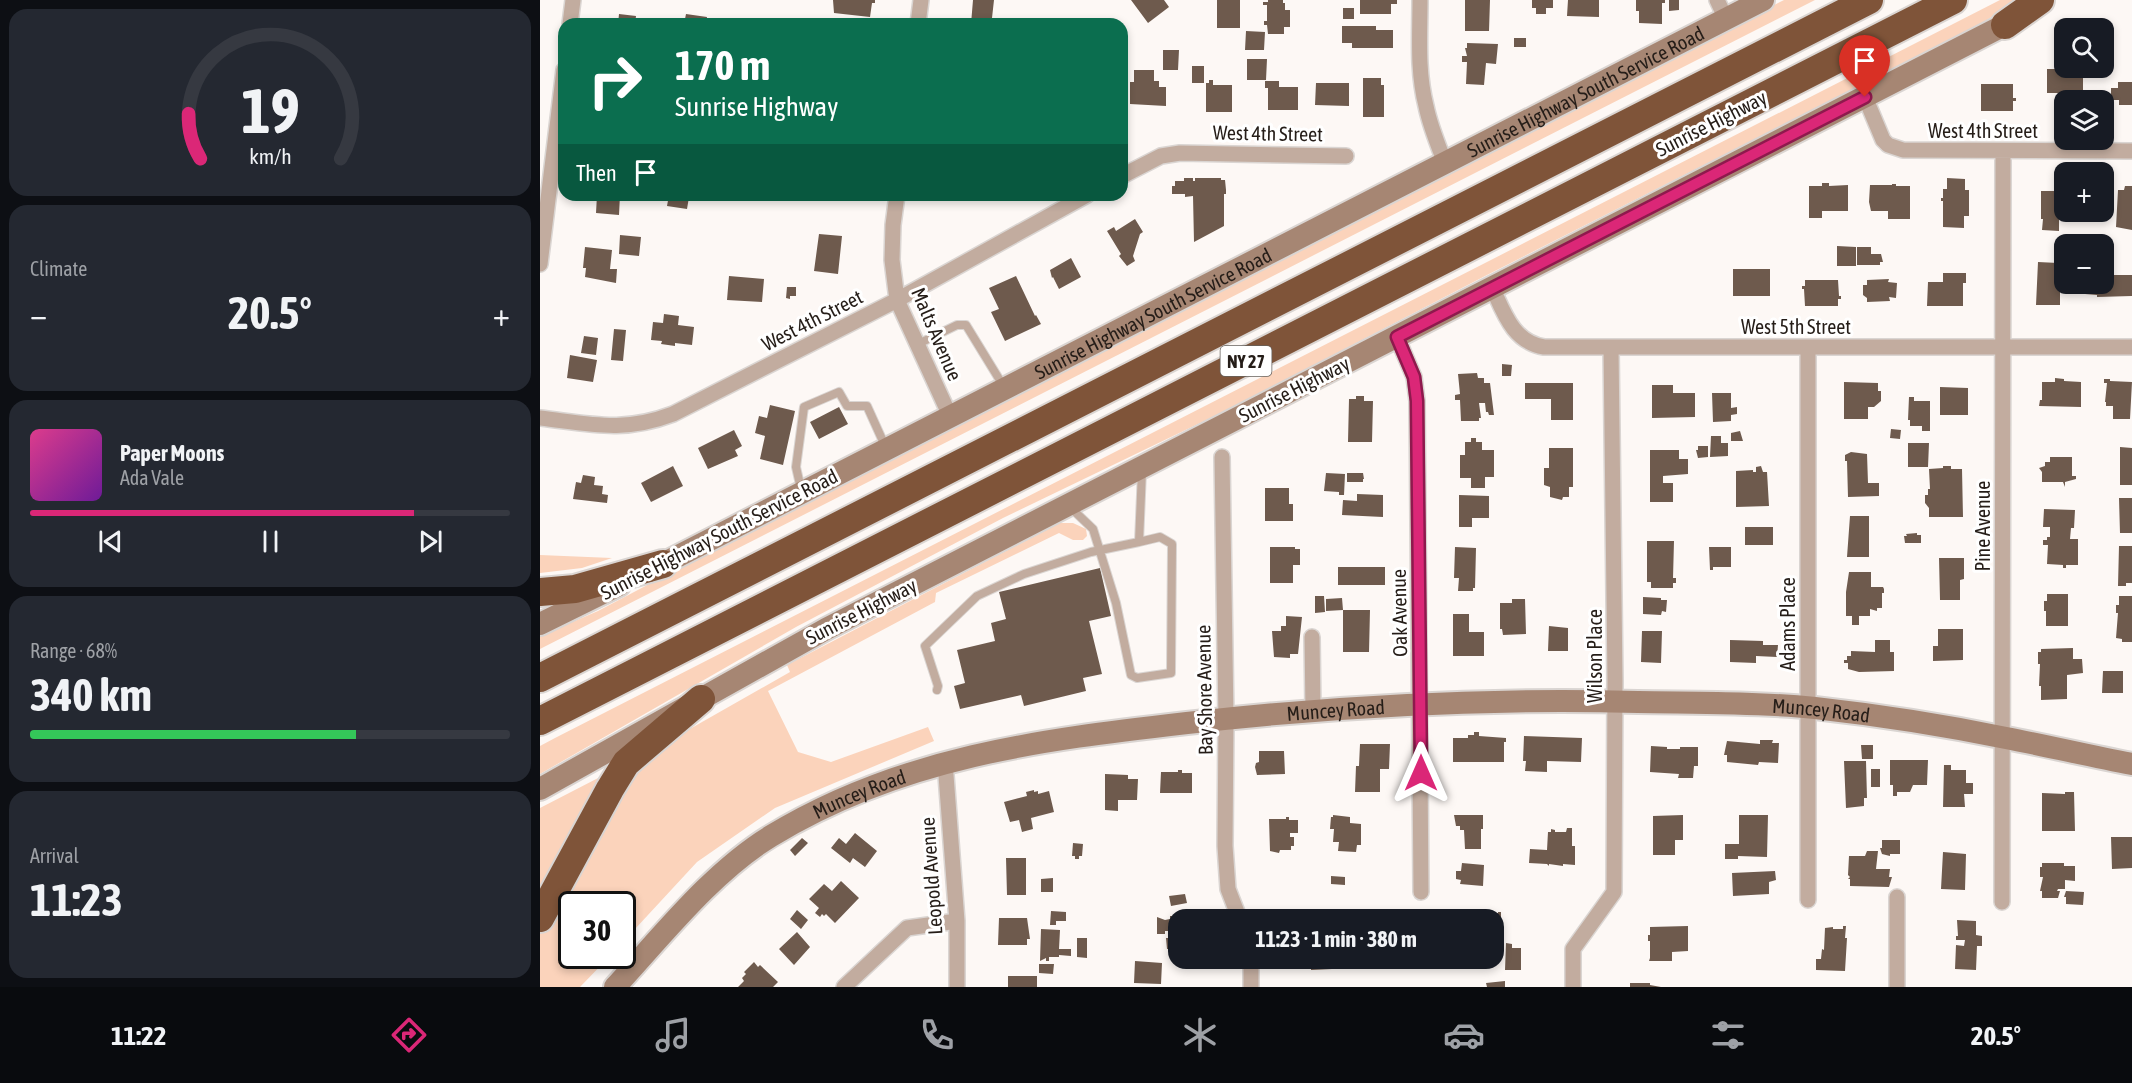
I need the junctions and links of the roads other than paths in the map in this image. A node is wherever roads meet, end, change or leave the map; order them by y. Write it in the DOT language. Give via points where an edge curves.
graph roads {
  1 [pos="573,0"];
  2 [pos="921,0"];
  3 [pos="1420,0"];
  4 [pos="1764,0"];
  5 [pos="1869,0"];
  6 [pos="1953,0"];
  7 [pos="2040,0"];
  8 [pos="2053,0"];
  9 [pos="1721,10"];
  10 [pos="571,18"];
  11 [pos="919,18"];
  12 [pos="2006,25"];
  13 [pos="1865,97"];
  14 [pos="558,118"];
  15 [pos="2004,151"];
  16 [pos="2132,151"];
  17 [pos="1346,156"];
  18 [pos="1445,163"];
  19 [pos="1128,173"];
  20 [pos="897,201"];
  21 [pos="1076,201"];
  22 [pos="540,264"];
  23 [pos="1492,288"];
  24 [pos="897,300"];
  25 [pos="1397,337"];
  26 [pos="916,345"];
  27 [pos="1809,347"];
  28 [pos="2003,347"];
  29 [pos="2132,347"];
  30 [pos="1611,348"];
  31 [pos="1005,388"];
  32 [pos="950,417"];
  33 [pos="540,418"];
  34 [pos="886,449"];
  35 [pos="1222,457"];
  36 [pos="1142,467"];
  37 [pos="801,493"];
  38 [pos="1068,504"];
  39 [pos="1139,542"];
  40 [pos="1099,552"];
  41 [pos="663,564"];
  42 [pos="540,592"];
  43 [pos="540,624"];
  44 [pos="1312,637"];
  45 [pos="540,678"];
  46 [pos="937,690"];
  47 [pos="701,699"];
  48 [pos="1615,701"];
  49 [pos="1421,703"];
  50 [pos="1809,707"];
  51 [pos="1313,711"];
  52 [pos="1226,719"];
  53 [pos="540,721"];
  54 [pos="2003,737"];
  55 [pos="945,762"];
  56 [pos="2132,764"];
  57 [pos="540,789"];
  58 [pos="1421,892"];
  59 [pos="1897,897"];
  60 [pos="1808,900"];
  61 [pos="2002,902"];
  62 [pos="1236,909"];
  63 [pos="540,918"];
  64 [pos="957,921"];
  65 [pos="1251,969"];
  66 [pos="615,987"];
  67 [pos="844,987"];
  68 [pos="957,987"];
  69 [pos="1251,987"];
  70 [pos="1573,987"];
  71 [pos="1897,987"];
  1 -- 10 [label="street"];
  2 -- 11 [label="street"];
  3 -- 18 [label="street" via="1422,86"];
  4 -- 9 [label="main road, Sunrise Highway South Service Road"];
  5 -- 45 [label="highway, Sunrise Highway / NY 27"];
  6 -- 53 [label="highway, Sunrise Highway / NY 27"];
  7 -- 12 [label="highway"];
  8 -- 12 [label="main road, Sunrise Highway"];
  9 -- 18 [label="main road, Sunrise Highway South Service Road"];
  12 -- 13 [label="main road, Sunrise Highway"];
  13 -- 15 [label="street, West 4th Street" via="1879,134 1894,148"];
  13 -- 23 [label="main road, Sunrise Highway"];
  14 -- 22 [label="street"];
  15 -- 16 [label="street, West 4th Street"];
  15 -- 28 [label="street, Pine Avenue"];
  17 -- 19 [label="street, West 4th Street" via="1180,153 1161,156"];
  18 -- 31 [label="main road, Sunrise Highway South Service Road"];
  20 -- 24 [label="street, Malts Avenue" via="892,260"];
  21 -- 24 [label="street, West 4th Street"];
  23 -- 25 [label="main road, Sunrise Highway"];
  23 -- 30 [label="street, West 5th Street" via="1513,330 1526,342 1553,347"];
  24 -- 26 [label="street, Malts Avenue"];
  24 -- 33 [label="street, West 4th Street" via="658,420 615,426"];
  25 -- 36 [label="main road, Sunrise Highway"];
  25 -- 49 [label="street, Oak Avenue" via="1414,377 1417,401"];
  26 -- 31 [label="lane" via="957,325 966,325"];
  26 -- 32 [label="street, Malts Avenue"];
  27 -- 28 [label="street, West 5th Street"];
  27 -- 30 [label="street, West 5th Street"];
  27 -- 50 [label="street, Adams Place"];
  28 -- 29 [label="street, West 5th Street"];
  28 -- 54 [label="street, Pine Avenue"];
  30 -- 48 [label="street, Wilson Place"];
  31 -- 32 [label="main road, Sunrise Highway South Service Road"];
  32 -- 34 [label="main road, Sunrise Highway South Service Road"];
  34 -- 37 [label="main road, Sunrise Highway South Service Road"];
  34 -- 37 [label="lane" via="867,406 847,406 839,392 804,407 796,467"];
  35 -- 52 [label="street, Bay Shore Avenue"];
  36 -- 38 [label="main road, Sunrise Highway"];
  36 -- 39 [label="lane"];
  37 -- 41 [label="main road, Sunrise Highway South Service Road"];
  38 -- 40 [label="lane" via="1093,528"];
  38 -- 47 [label="main road, Sunrise Highway" via="816,634"];
  39 -- 40 [label="lane"];
  39 -- 40 [label="lane" via="1160,537 1172,544 1171,673 1137,678 1131,675 1116,603"];
  40 -- 46 [label="lane" via="1024,574 977,596 924,646"];
  41 -- 42 [label="highway" via="575,589"];
  41 -- 43 [label="main road, Sunrise Highway South Service Road"];
  44 -- 51 [label="street"];
  47 -- 57 [label="main road, Sunrise Highway"];
  47 -- 63 [label="highway" via="626,763"];
  48 -- 49 [label="main road, Muncey Road"];
  48 -- 50 [label="main road, Muncey Road"];
  48 -- 70 [label="street, Wilson Place" via="1614,892 1573,950"];
  49 -- 51 [label="main road, Muncey Road"];
  49 -- 58 [label="street, Oak Avenue"];
  50 -- 54 [label="main road, Muncey Road"];
  50 -- 60 [label="street, Adams Place"];
  51 -- 52 [label="main road, Muncey Road"];
  52 -- 55 [label="main road, Muncey Road" via="1049,741"];
  52 -- 62 [label="street, Bay Shore Avenue" via="1225,846 1228,889"];
  54 -- 56 [label="main road, Muncey Road"];
  54 -- 61 [label="street, Pine Avenue"];
  55 -- 64 [label="street, Leopold Avenue"];
  55 -- 66 [label="main road, Muncey Road" via="865,790 758,844 714,882"];
  59 -- 71 [label="street"];
  64 -- 67 [label="street" via="907,928"];
  64 -- 68 [label="street, Leopold Avenue"];
  65 -- 69 [label="street"];
}
